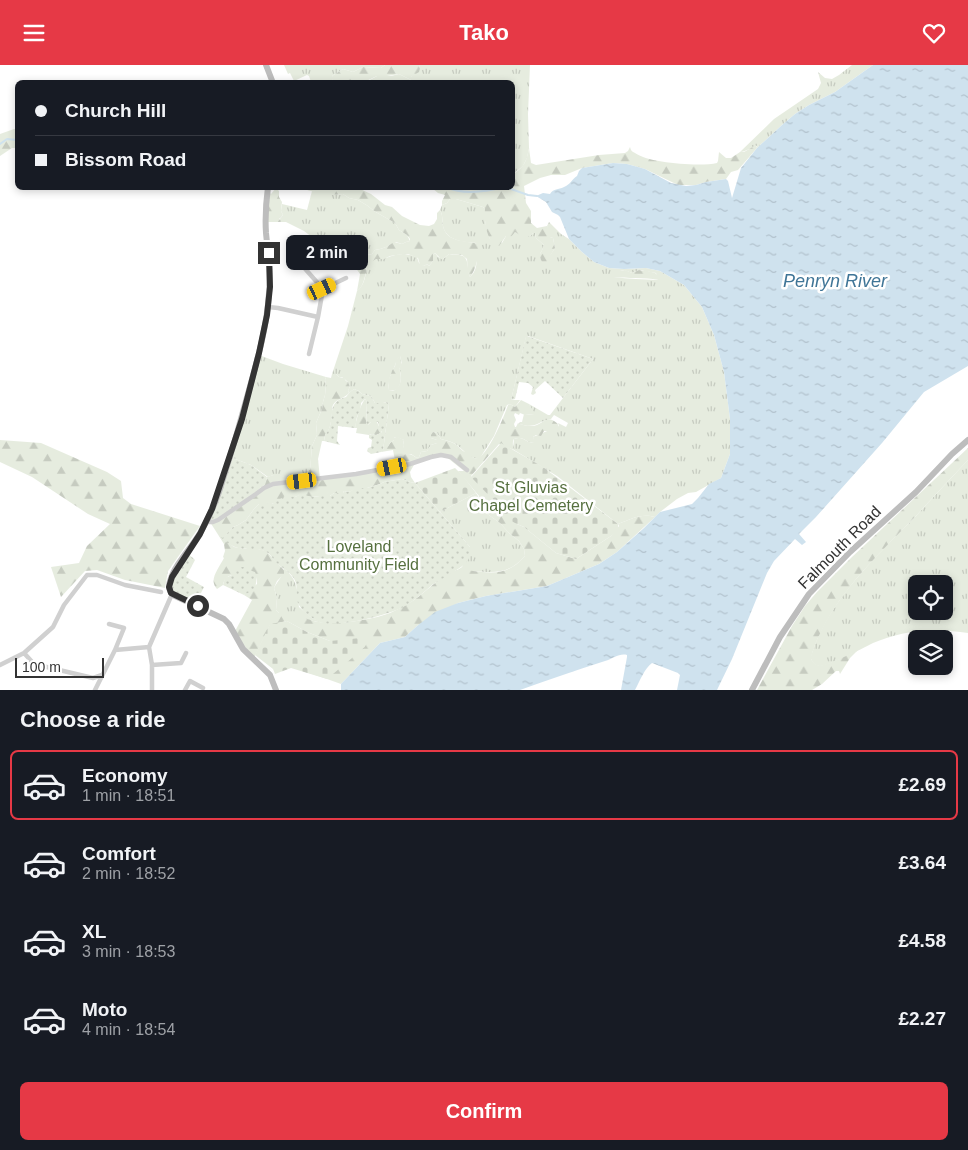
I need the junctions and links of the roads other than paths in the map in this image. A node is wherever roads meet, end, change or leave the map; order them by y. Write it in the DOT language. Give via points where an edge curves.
graph roads {
  1 [pos="266,65"];
  2 [pos="272,80"];
  3 [pos="268,190"];
  4 [pos="300,263"];
  5 [pos="346,278"];
  6 [pos="322,289"];
  7 [pos="268,307"];
  8 [pos="318,317"];
  9 [pos="309,354"];
  10 [pos="968,440"];
  11 [pos="467,470"];
  12 [pos="207,522"];
  13 [pos="162,592"];
  14 [pos="172,593"];
  15 [pos="109,624"];
  16 [pos="149,647"];
  17 [pos="115,650"];
  18 [pos="24,653"];
  19 [pos="186,653"];
  20 [pos="0,665"];
  21 [pos="152,665"];
  22 [pos="102,675"];
  23 [pos="204,688"];
  24 [pos="95,690"];
  25 [pos="152,690"];
  26 [pos="185,690"];
  27 [pos="276,690"];
  28 [pos="752,690"];
  1 -- 2 [label="street"];
  3 -- 7 [label="street"];
  4 -- 6 [label="street"];
  5 -- 6 [label="street"];
  6 -- 8 [label="street"];
  7 -- 8 [label="street"];
  7 -- 12 [label="street" via="242,419"];
  8 -- 9 [label="street"];
  10 -- 28 [label="street, Falmouth Road" via="809,594 780,637"];
  11 -- 12 [label="street" via="451,457 441,455 356,474 272,484 218,520"];
  12 -- 14 [label="street" via="172,577 169,587"];
  13 -- 18 [label="street" via="88,575 64,605 53,627"];
  14 -- 16 [label="street"];
  14 -- 27 [label="street" via="224,619 243,649 270,675"];
  15 -- 17 [label="street" via="124,628"];
  16 -- 17 [label="street"];
  16 -- 21 [label="street"];
  17 -- 22 [label="street"];
  18 -- 20 [label="street"];
  18 -- 22 [label="street" via="34,664 93,678"];
  19 -- 21 [label="street" via="181,663"];
  21 -- 25 [label="street"];
  22 -- 24 [label="street"];
  23 -- 26 [label="street" via="190,681"];
}
